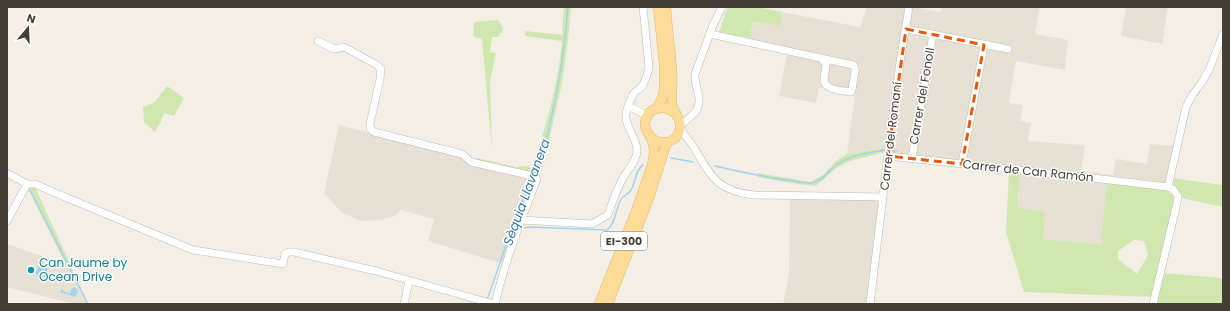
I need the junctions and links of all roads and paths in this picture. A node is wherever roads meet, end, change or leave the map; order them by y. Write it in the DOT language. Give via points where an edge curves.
graph roads {
  1 [pos="643,7"];
  2 [pos="658,7"];
  3 [pos="666,7"];
  4 [pos="909,7"];
  5 [pos="721,9"];
  6 [pos="906,29"];
  7 [pos="710,34"];
  8 [pos="933,34"];
  9 [pos="1223,34"];
  10 [pos="318,41"];
  11 [pos="984,44"];
  12 [pos="1008,49"];
  13 [pos="822,58"];
  14 [pos="628,106"];
  15 [pos="656,109"];
  16 [pos="676,114"];
  17 [pos="648,116"];
  18 [pos="690,117"];
  19 [pos="680,127"];
  20 [pos="651,138"];
  21 [pos="671,140"];
  22 [pos="689,141"];
  23 [pos="888,156"];
  24 [pos="912,158"];
  25 [pos="962,164"];
  26 [pos="7,173"];
  27 [pos="27,184"];
  28 [pos="1168,187"];
  29 [pos="883,197"];
  30 [pos="521,220"];
  31 [pos="7,221"];
  32 [pos="409,281"];
  33 [pos="404,304"];
  34 [pos="495,304"];
  35 [pos="599,304"];
  36 [pos="608,304"];
  37 [pos="870,304"];
  38 [pos="1153,304"];
  1 -- 14 [label="street" via="649,67 643,85 633,95"];
  2 -- 15 [label="main road" via="664,89"];
  3 -- 16 [label="main road" via="672,100"];
  4 -- 6 [label="street, Carrer del Romaní"];
  5 -- 7 [label="street"];
  6 -- 8 [label="street"];
  6 -- 23 [label="street, Carrer del Romaní"];
  7 -- 13 [label="street"];
  7 -- 18 [label="street" via="695,74 699,104"];
  8 -- 11 [label="street"];
  8 -- 24 [label="street, Carrer del Fonoll"];
  9 -- 28 [label="street" via="1205,76 1186,107"];
  10 -- 30 [label="street" via="334,49 344,47 381,68 370,124 374,132 462,154 471,162 537,179"];
  11 -- 12 [label="street"];
  11 -- 25 [label="street"];
  13 -- 13 [label="street" via="853,65 855,71 850,92 828,88 825,85 826,64"];
  14 -- 17 [label="street"];
  14 -- 30 [label="street" via="626,122 634,136 637,153 614,195 608,216 592,224"];
  15 -- 16 [label="main road" via="664,107"];
  15 -- 17 [label="main road"];
  16 -- 18 [label="street"];
  16 -- 19 [label="main road" via="680,120"];
  17 -- 20 [label="main road, EI-300" via="645,128"];
  18 -- 19 [label="street"];
  19 -- 21 [label="main road, EI-300" via="678,134"];
  19 -- 22 [label="street"];
  20 -- 21 [label="main road" via="659,142"];
  20 -- 35 [label="main road, EI-300" via="654,153 646,183"];
  21 -- 22 [label="street"];
  21 -- 36 [label="main road, EI-300"];
  22 -- 29 [label="street" via="710,174 719,183 735,192"];
  23 -- 24 [label="street, Carrer de Can Ramón"];
  23 -- 29 [label="street, Carrer del Romaní"];
  24 -- 25 [label="street, Carrer de Can Ramón"];
  25 -- 28 [label="street, Carrer de Can Ramón"];
  26 -- 27 [label="street"];
  27 -- 31 [label="street"];
  27 -- 32 [label="street" via="35,184 193,250 283,264 285,254 294,252"];
  28 -- 38 [label="street" via="1178,196"];
  29 -- 37 [label="street, Carrer del Romaní"];
  30 -- 34 [label="street"];
  32 -- 33 [label="street"];
  32 -- 34 [label="street"];
}
